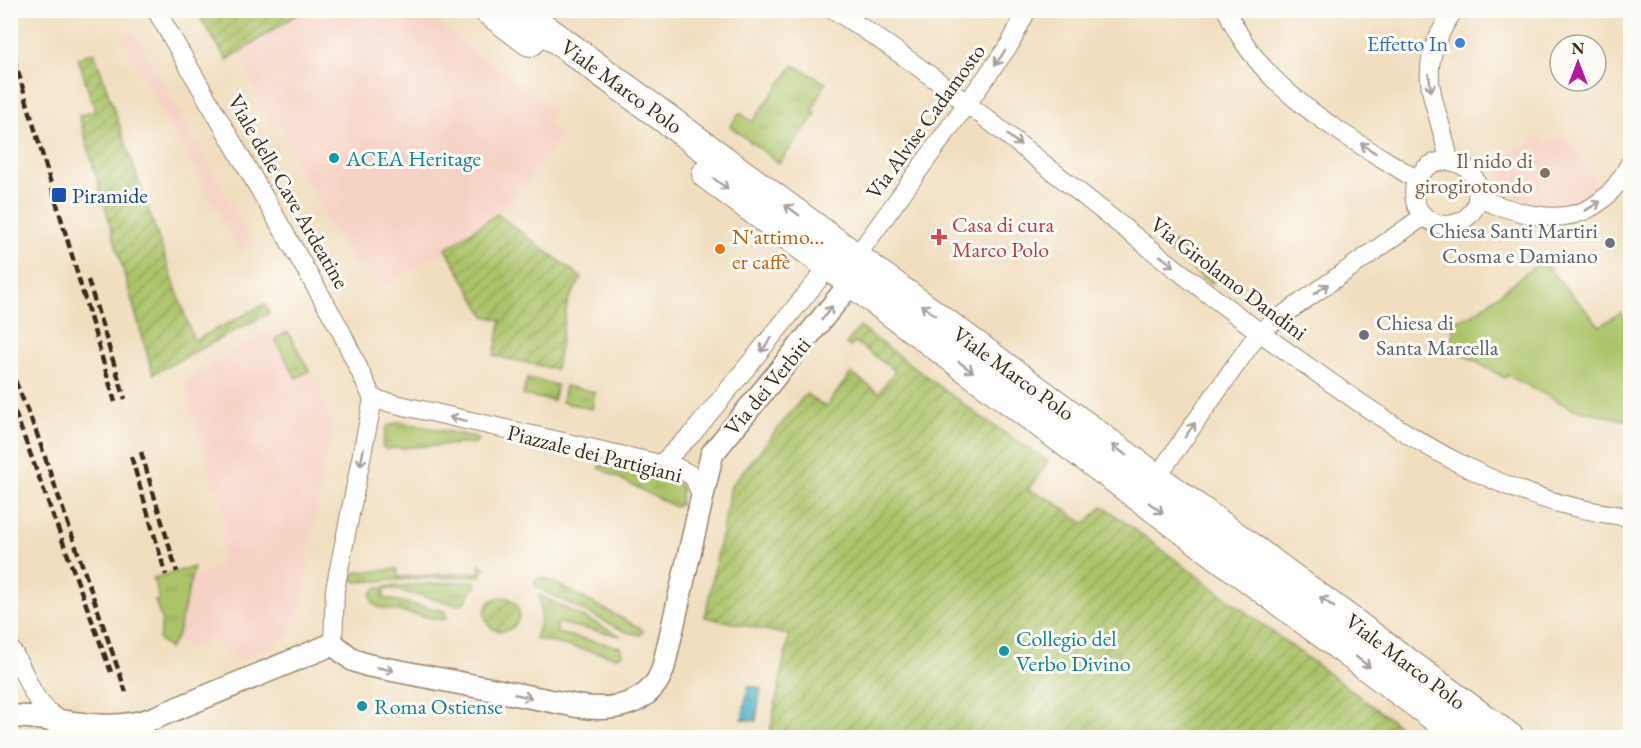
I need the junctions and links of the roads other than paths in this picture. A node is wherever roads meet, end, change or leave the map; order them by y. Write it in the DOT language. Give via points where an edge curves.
graph roads {
  1 [pos="156,10"];
  2 [pos="489,10"];
  3 [pos="518,10"];
  4 [pos="834,10"];
  5 [pos="1027,10"];
  6 [pos="1227,10"];
  7 [pos="1454,10"];
  8 [pos="968,104"];
  9 [pos="1449,161"];
  10 [pos="1630,163"];
  11 [pos="1416,180"];
  12 [pos="1478,198"];
  13 [pos="1424,216"];
  14 [pos="846,269"];
  15 [pos="1259,333"];
  16 [pos="373,399"];
  17 [pos="661,464"];
  18 [pos="1156,478"];
  19 [pos="702,497"];
  20 [pos="1630,517"];
  21 [pos="333,644"];
  22 [pos="10,648"];
  23 [pos="10,716"];
  24 [pos="61,721"];
  25 [pos="1464,738"];
  26 [pos="1509,738"];
  1 -- 16 [label="street, Viale delle Cave Ardeatine" via="340,328"];
  2 -- 14 [label="main road, Viale Marco Polo, one-way"];
  14 -- 3 [label="main road, Viale Marco Polo, one-way"];
  4 -- 8 [label="street, Via Girolamo Dandini"];
  5 -- 8 [label="street, Via Alvise Cadamosto, one-way" via="1010,44"];
  11 -- 6 [label="street, one-way" via="1323,119 1281,86 1244,45"];
  7 -- 9 [label="street, one-way" via="1437,36 1429,70"];
  8 -- 14 [label="street, Via Alvise Cadamosto"];
  8 -- 15 [label="street, Via Girolamo Dandini, one-way"];
  9 -- 11 [label="street" via="1430,165"];
  9 -- 12 [label="street" via="1459,164 1474,178"];
  12 -- 10 [label="street, one-way" via="1530,216 1567,217 1590,209 1605,198"];
  11 -- 13 [label="street" via="1414,200"];
  12 -- 13 [label="street" via="1461,221 1441,225"];
  15 -- 13 [label="street, one-way"];
  14 -- 17 [label="street, Via dei Verbiti, one-way"];
  18 -- 14 [label="main road, Viale Marco Polo, one-way"];
  19 -- 14 [label="street, Via dei Verbiti, one-way" via="715,450"];
  14 -- 25 [label="main road, Viale Marco Polo, one-way"];
  18 -- 15 [label="street, one-way"];
  15 -- 20 [label="street, Via Girolamo Dandini" via="1385,420 1476,474 1553,503"];
  17 -- 16 [label="street, Piazzale dei Partigiani, one-way"];
  16 -- 21 [label="street, one-way" via="335,589"];
  17 -- 19 [label="street, Piazzale dei Partigiani" via="689,473"];
  26 -- 18 [label="main road, Viale Marco Polo, one-way"];
  21 -- 19 [label="street, Piazzale dei Partigiani, one-way" via="353,660 376,668 593,709 626,705 651,690 663,669"];
  21 -- 24 [label="street" via="139,723 109,727"];
  22 -- 24 [label="street" via="23,667 35,699"];
  23 -- 24 [label="street"];
}
